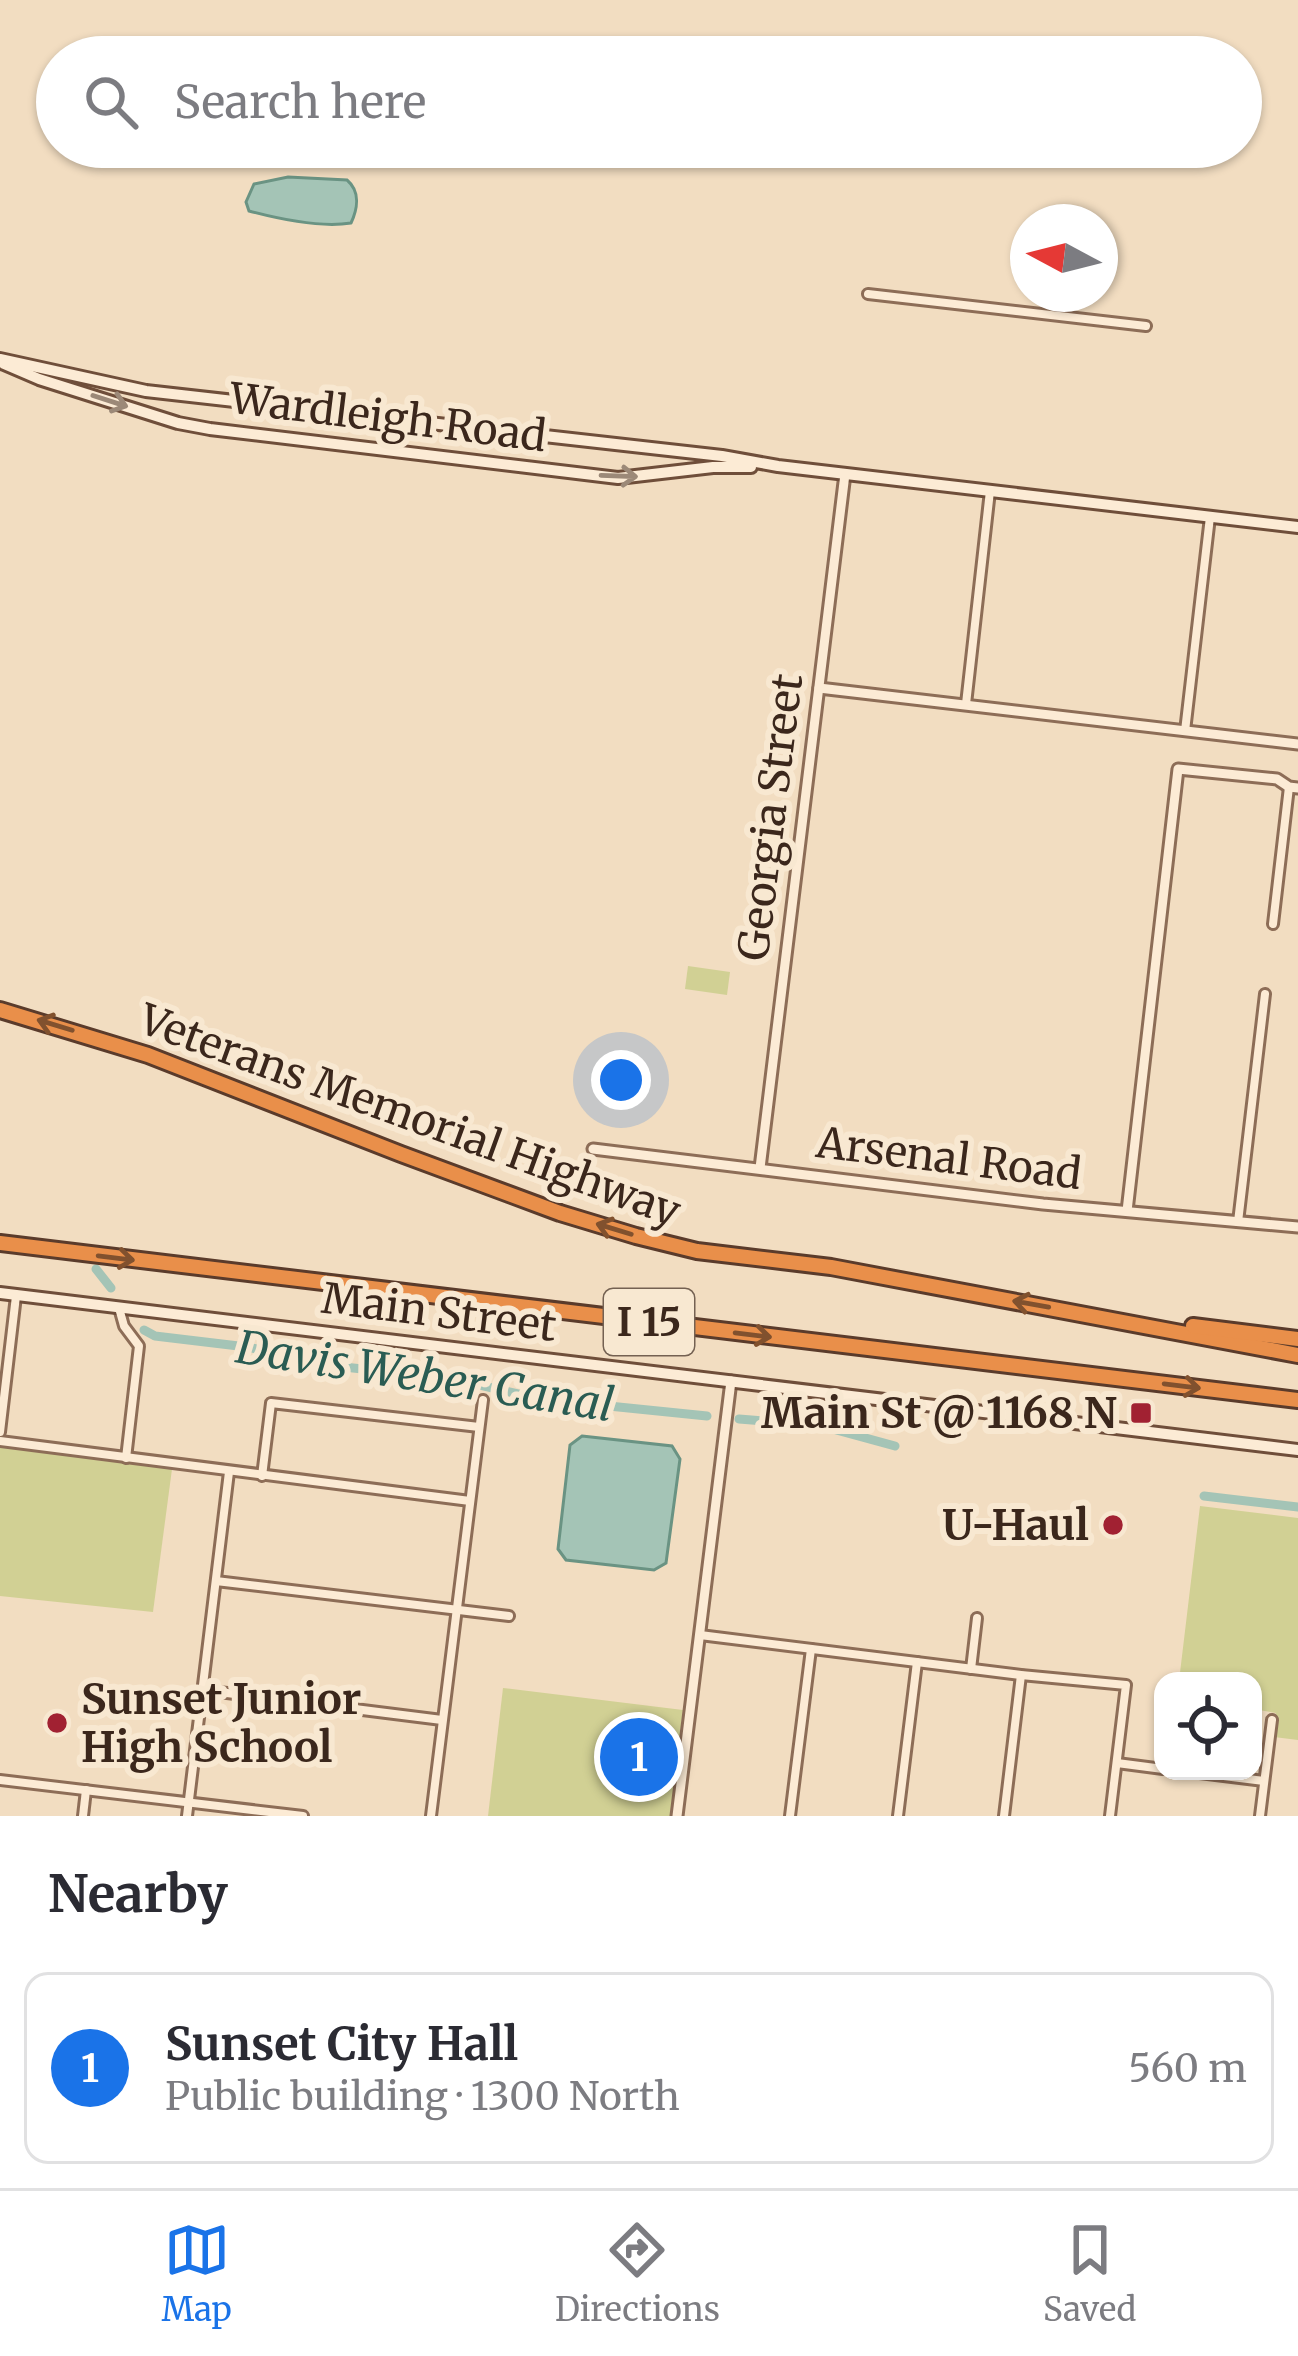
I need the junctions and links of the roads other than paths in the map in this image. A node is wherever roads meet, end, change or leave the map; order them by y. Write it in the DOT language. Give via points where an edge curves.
graph roads {
  1 [pos="868,294"];
  2 [pos="1146,326"];
  3 [pos="0,360"];
  4 [pos="778,466"];
  5 [pos="845,474"];
  6 [pos="990,491"];
  7 [pos="1210,517"];
  8 [pos="1298,527"];
  9 [pos="819,688"];
  10 [pos="966,704"];
  11 [pos="1185,731"];
  12 [pos="1298,744"];
  13 [pos="1297,775"];
  14 [pos="1293,787"];
  15 [pos="1273,923"];
  16 [pos="1265,994"];
  17 [pos="0,1010"];
  18 [pos="593,1149"];
  19 [pos="760,1168"];
  20 [pos="1127,1211"];
  21 [pos="1238,1222"];
  22 [pos="1298,1227"];
  23 [pos="0,1244"];
  24 [pos="0,1293"];
  25 [pos="16,1294"];
  26 [pos="118,1306"];
  27 [pos="1086,1313"];
  28 [pos="1298,1339"];
  29 [pos="1298,1355"];
  30 [pos="731,1382"];
  31 [pos="483,1400"];
  32 [pos="1298,1400"];
  33 [pos="479,1426"];
  34 [pos="0,1437"];
  35 [pos="1298,1450"];
  36 [pos="126,1458"];
  37 [pos="230,1472"];
  38 [pos="262,1476"];
  39 [pos="470,1501"];
  40 [pos="216,1581"];
  41 [pos="456,1610"];
  42 [pos="509,1616"];
  43 [pos="977,1618"];
  44 [pos="700,1635"];
  45 [pos="811,1648"];
  46 [pos="917,1663"];
  47 [pos="971,1669"];
  48 [pos="1021,1675"];
  49 [pos="202,1690"];
  50 [pos="442,1720"];
  51 [pos="1272,1720"];
  52 [pos="1117,1763"];
  53 [pos="1154,1767"];
  54 [pos="0,1780"];
  55 [pos="1256,1780"];
  56 [pos="1264,1781"];
  57 [pos="86,1790"];
  58 [pos="190,1803"];
  59 [pos="82,1816"];
  60 [pos="188,1816"];
  61 [pos="303,1816"];
  62 [pos="431,1816"];
  63 [pos="677,1816"];
  64 [pos="790,1816"];
  65 [pos="898,1816"];
  66 [pos="1004,1816"];
  67 [pos="1110,1816"];
  68 [pos="1260,1816"];
  1 -- 2 [label="street"];
  3 -- 4 [label="main road, Wardleigh Road" via="165,394"];
  3 -- 4 [label="main road, Wardleigh Road, one-way" via="209,430 618,478"];
  4 -- 5 [label="main road, Wardleigh Road"];
  5 -- 6 [label="main road, Wardleigh Road"];
  5 -- 9 [label="street, Georgia Street"];
  6 -- 7 [label="main road, Wardleigh Road"];
  6 -- 10 [label="street"];
  7 -- 8 [label="main road, Wardleigh Road"];
  7 -- 11 [label="street"];
  9 -- 10 [label="street"];
  9 -- 19 [label="street, Georgia Street"];
  10 -- 11 [label="street"];
  11 -- 12 [label="street"];
  13 -- 14 [label="street"];
  14 -- 15 [label="street"];
  14 -- 20 [label="street" via="1178,769"];
  16 -- 21 [label="street"];
  27 -- 17 [label="highway, Veterans Memorial Highway / I 15, one-way" via="636,1236 148,1055"];
  18 -- 19 [label="street, Arsenal Road"];
  19 -- 20 [label="street, Arsenal Road"];
  20 -- 21 [label="street, Arsenal Road"];
  21 -- 22 [label="street, Arsenal Road"];
  23 -- 32 [label="highway, I 15, one-way"];
  24 -- 25 [label="main road, Main Street"];
  25 -- 26 [label="main road, Main Street"];
  25 -- 34 [label="street"];
  26 -- 30 [label="main road, Main Street"];
  26 -- 36 [label="street" via="139,1346"];
  27 -- 28 [label="highway"];
  27 -- 29 [label="highway, Veterans Memorial Highway / I 15"];
  30 -- 35 [label="main road, Main Street"];
  30 -- 44 [label="street"];
  31 -- 33 [label="street"];
  33 -- 38 [label="street" via="271,1403"];
  33 -- 39 [label="street"];
  34 -- 36 [label="street"];
  36 -- 37 [label="street"];
  37 -- 38 [label="street"];
  37 -- 40 [label="street"];
  38 -- 39 [label="street"];
  39 -- 41 [label="street"];
  40 -- 41 [label="street"];
  40 -- 49 [label="street"];
  41 -- 42 [label="street"];
  41 -- 50 [label="street"];
  43 -- 47 [label="street"];
  44 -- 45 [label="street"];
  44 -- 63 [label="street"];
  45 -- 46 [label="street"];
  45 -- 64 [label="street"];
  46 -- 47 [label="street"];
  46 -- 65 [label="street"];
  47 -- 48 [label="street"];
  48 -- 52 [label="street" via="1126,1685"];
  48 -- 66 [label="street"];
  49 -- 50 [label="street"];
  49 -- 58 [label="street"];
  50 -- 62 [label="street"];
  51 -- 56 [label="street"];
  52 -- 53 [label="street"];
  52 -- 67 [label="street"];
  54 -- 57 [label="street"];
  55 -- 56 [label="street"];
  56 -- 68 [label="street"];
  57 -- 58 [label="street"];
  57 -- 59 [label="street"];
  58 -- 60 [label="street"];
  58 -- 61 [label="street"];
}
